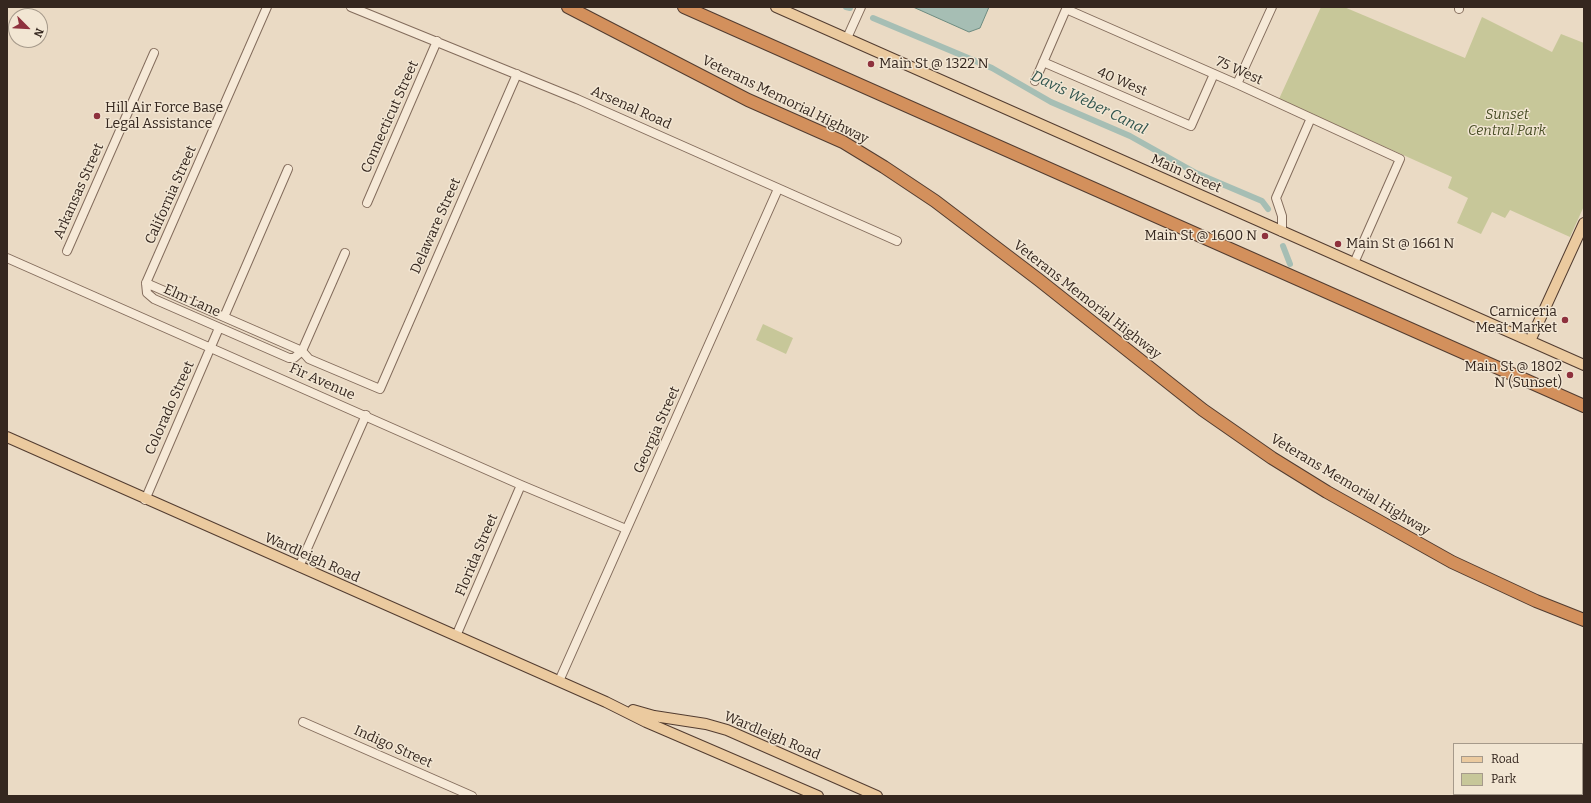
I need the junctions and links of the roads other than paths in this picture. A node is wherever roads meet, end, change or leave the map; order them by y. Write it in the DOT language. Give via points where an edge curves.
graph roads {
  1 [pos="267,7"];
  2 [pos="351,7"];
  3 [pos="569,7"];
  4 [pos="684,7"];
  5 [pos="776,7"];
  6 [pos="861,7"];
  7 [pos="1272,7"];
  8 [pos="1067,8"];
  9 [pos="847,38"];
  10 [pos="438,41"];
  11 [pos="154,53"];
  12 [pos="1043,62"];
  13 [pos="517,74"];
  14 [pos="1214,74"];
  15 [pos="1035,81"];
  16 [pos="1238,84"];
  17 [pos="1311,118"];
  18 [pos="288,169"];
  19 [pos="778,189"];
  20 [pos="367,203"];
  21 [pos="1584,223"];
  22 [pos="1282,232"];
  23 [pos="1581,237"];
  24 [pos="897,241"];
  25 [pos="67,251"];
  26 [pos="345,254"];
  27 [pos="7,258"];
  28 [pos="1354,264"];
  29 [pos="146,283"];
  30 [pos="224,317"];
  31 [pos="219,328"];
  32 [pos="1530,341"];
  33 [pos="211,347"];
  34 [pos="302,351"];
  35 [pos="1584,365"];
  36 [pos="380,389"];
  37 [pos="1584,406"];
  38 [pos="366,415"];
  39 [pos="7,437"];
  40 [pos="521,485"];
  41 [pos="145,500"];
  42 [pos="626,529"];
  43 [pos="299,567"];
  44 [pos="1584,620"];
  45 [pos="456,636"];
  46 [pos="559,681"];
  47 [pos="606,702"];
  48 [pos="303,722"];
  49 [pos="472,796"];
  50 [pos="818,796"];
  51 [pos="877,796"];
  1 -- 29 [label="street, California Street"];
  2 -- 10 [label="street, Arsenal Road"];
  3 -- 44 [label="highway, Veterans Memorial Highway" via="748,100 843,142 935,201 1203,410 1272,458 1452,562"];
  4 -- 37 [label="highway"];
  5 -- 9 [label="main road, Main Street"];
  6 -- 9 [label="street"];
  7 -- 16 [label="street"];
  8 -- 12 [label="street"];
  8 -- 14 [label="street, 75 West"];
  9 -- 22 [label="main road, Main Street"];
  10 -- 13 [label="street, Arsenal Road"];
  10 -- 20 [label="street, Connecticut Street"];
  11 -- 25 [label="street, Arkansas Street"];
  12 -- 14 [label="street, 40 West" via="1191,126"];
  12 -- 15 [label="street"];
  13 -- 19 [label="street, Arsenal Road"];
  13 -- 36 [label="street, Delaware Street"];
  14 -- 16 [label="street, 75 West"];
  16 -- 17 [label="street, 75 West"];
  17 -- 22 [label="street" via="1276,198 1282,216"];
  17 -- 28 [label="street, 75 West" via="1400,159"];
  18 -- 30 [label="street"];
  19 -- 24 [label="street, Arsenal Road"];
  19 -- 42 [label="street, Georgia Street"];
  21 -- 23 [label="main road"];
  22 -- 28 [label="main road, Main Street"];
  23 -- 32 [label="main road"];
  26 -- 34 [label="street"];
  27 -- 33 [label="street, Fir Avenue"];
  28 -- 32 [label="main road, Main Street"];
  29 -- 30 [label="street, Elm Lane"];
  29 -- 31 [label="street, Elm Lane" via="148,293 154,299"];
  30 -- 34 [label="street, Elm Lane"];
  31 -- 33 [label="street, Colorado Street"];
  31 -- 34 [label="street, Elm Lane" via="289,358 298,356"];
  32 -- 35 [label="main road, Main Street"];
  33 -- 38 [label="street, Fir Avenue"];
  33 -- 41 [label="street, Colorado Street"];
  34 -- 36 [label="street, Elm Lane" via="310,359"];
  38 -- 40 [label="street, Fir Avenue"];
  38 -- 43 [label="street"];
  39 -- 41 [label="main road, Wardleigh Road"];
  40 -- 42 [label="street, Fir Avenue"];
  40 -- 45 [label="street, Florida Street"];
  41 -- 43 [label="main road, Wardleigh Road"];
  42 -- 46 [label="street, Georgia Street"];
  43 -- 45 [label="main road, Wardleigh Road"];
  45 -- 46 [label="main road, Wardleigh Road"];
  46 -- 47 [label="main road, Wardleigh Road"];
  47 -- 50 [label="main road, Wardleigh Road" via="646,722"];
  47 -- 51 [label="main road, Wardleigh Road" via="654,716 727,730"];
  48 -- 49 [label="street, Indigo Street"];
}
